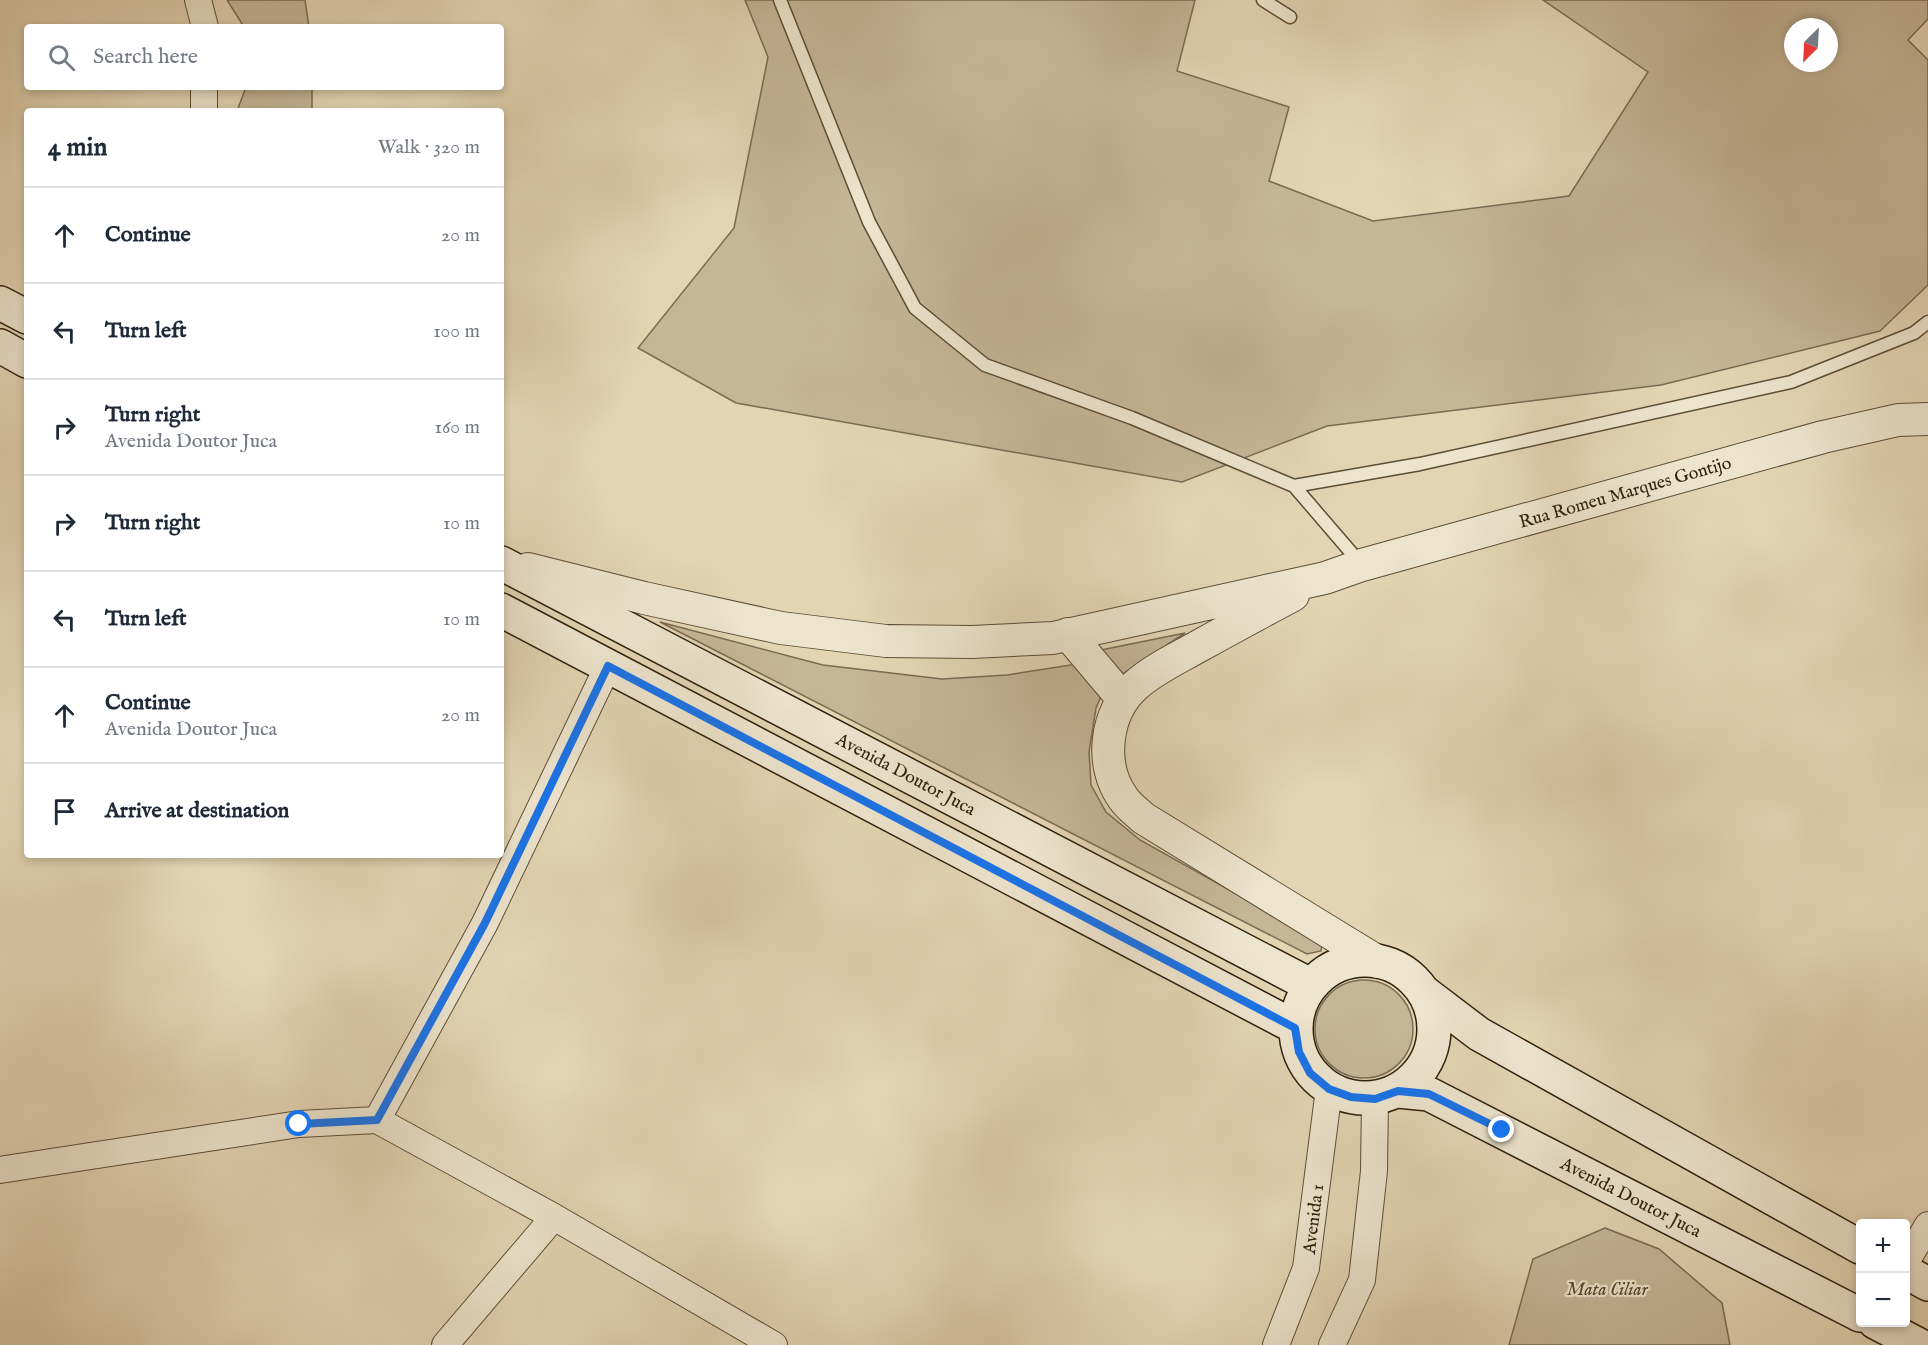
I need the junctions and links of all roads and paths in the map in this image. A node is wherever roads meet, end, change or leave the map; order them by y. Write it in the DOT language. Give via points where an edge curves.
graph roads {
  1 [pos="198,0"];
  2 [pos="780,0"];
  3 [pos="1263,0"];
  4 [pos="1290,17"];
  5 [pos="204,24"];
  6 [pos="204,90"];
  7 [pos="204,108"];
  8 [pos="0,303"];
  9 [pos="24,315"];
  10 [pos="1928,322"];
  11 [pos="1914,333"];
  12 [pos="1928,334"];
  13 [pos="0,346"];
  14 [pos="24,358"];
  15 [pos="1928,419"];
  16 [pos="1294,486"];
  17 [pos="504,563"];
  18 [pos="504,564"];
  19 [pos="1362,565"];
  20 [pos="1324,578"];
  21 [pos="504,612"];
  22 [pos="1068,634"];
  23 [pos="608,666"];
  24 [pos="1123,699"];
  25 [pos="1378,962"];
  26 [pos="1310,985"];
  27 [pos="1425,993"];
  28 [pos="1295,1028"];
  29 [pos="1329,1089"];
  30 [pos="1387,1095"];
  31 [pos="377,1120"];
  32 [pos="0,1170"];
  33 [pos="554,1216"];
  34 [pos="1928,1225"];
  35 [pos="1856,1245"];
  36 [pos="1910,1254"];
  37 [pos="1907,1273"];
  38 [pos="1928,1284"];
  39 [pos="1856,1313"];
  40 [pos="1883,1327"];
  41 [pos="445,1345"];
  42 [pos="774,1345"];
  43 [pos="1276,1345"];
  44 [pos="1332,1345"];
  45 [pos="1919,1345"];
  1 -- 5 [label="street"];
  2 -- 16 [label="lane" via="869,222 915,308 985,365 1132,418"];
  3 -- 4 [label="lane"];
  6 -- 7 [label="street"];
  8 -- 9 [label="main road"];
  10 -- 11 [label="lane"];
  11 -- 12 [label="lane"];
  11 -- 16 [label="lane" via="1791,382 1420,464"];
  13 -- 14 [label="main road"];
  15 -- 19 [label="street, Rua Romeu Marques Gontijo" via="1898,420 1822,437"];
  16 -- 19 [label="lane"];
  17 -- 22 [label="street" via="781,628 886,641 972,642"];
  18 -- 26 [label="main road, Avenida Doutor Juca"];
  19 -- 20 [label="street, Rua Romeu Marques Gontijo"];
  20 -- 22 [label="street"];
  20 -- 24 [label="street" via="1172,661 1137,684"];
  21 -- 23 [label="main road"];
  22 -- 24 [label="street"];
  23 -- 28 [label="main road"];
  23 -- 31 [label="street" via="485,923"];
  24 -- 25 [label="street" via="1109,741 1110,771 1123,798 1143,818"];
  25 -- 26 [label="main road" via="1348,962 1327,970"];
  25 -- 27 [label="main road" via="1411,976"];
  26 -- 28 [label="main road" via="1300,1004"];
  27 -- 30 [label="main road" via="1433,1014 1435,1036 1429,1058 1417,1076"];
  27 -- 35 [label="main road" via="1479,1035"];
  28 -- 29 [label="main road" via="1299,1052 1310,1073"];
  29 -- 30 [label="main road" via="1351,1097"];
  29 -- 43 [label="street, Avenida 1" via="1306,1268"];
  30 -- 39 [label="main road, Avenida Doutor Juca" via="1429,1094"];
  30 -- 44 [label="street" via="1362,1280"];
  31 -- 32 [label="street" via="299,1124"];
  31 -- 33 [label="street"];
  33 -- 41 [label="street"];
  33 -- 42 [label="street"];
  34 -- 36 [label="street"];
  37 -- 38 [label="main road"];
  40 -- 45 [label="main road"];
}
